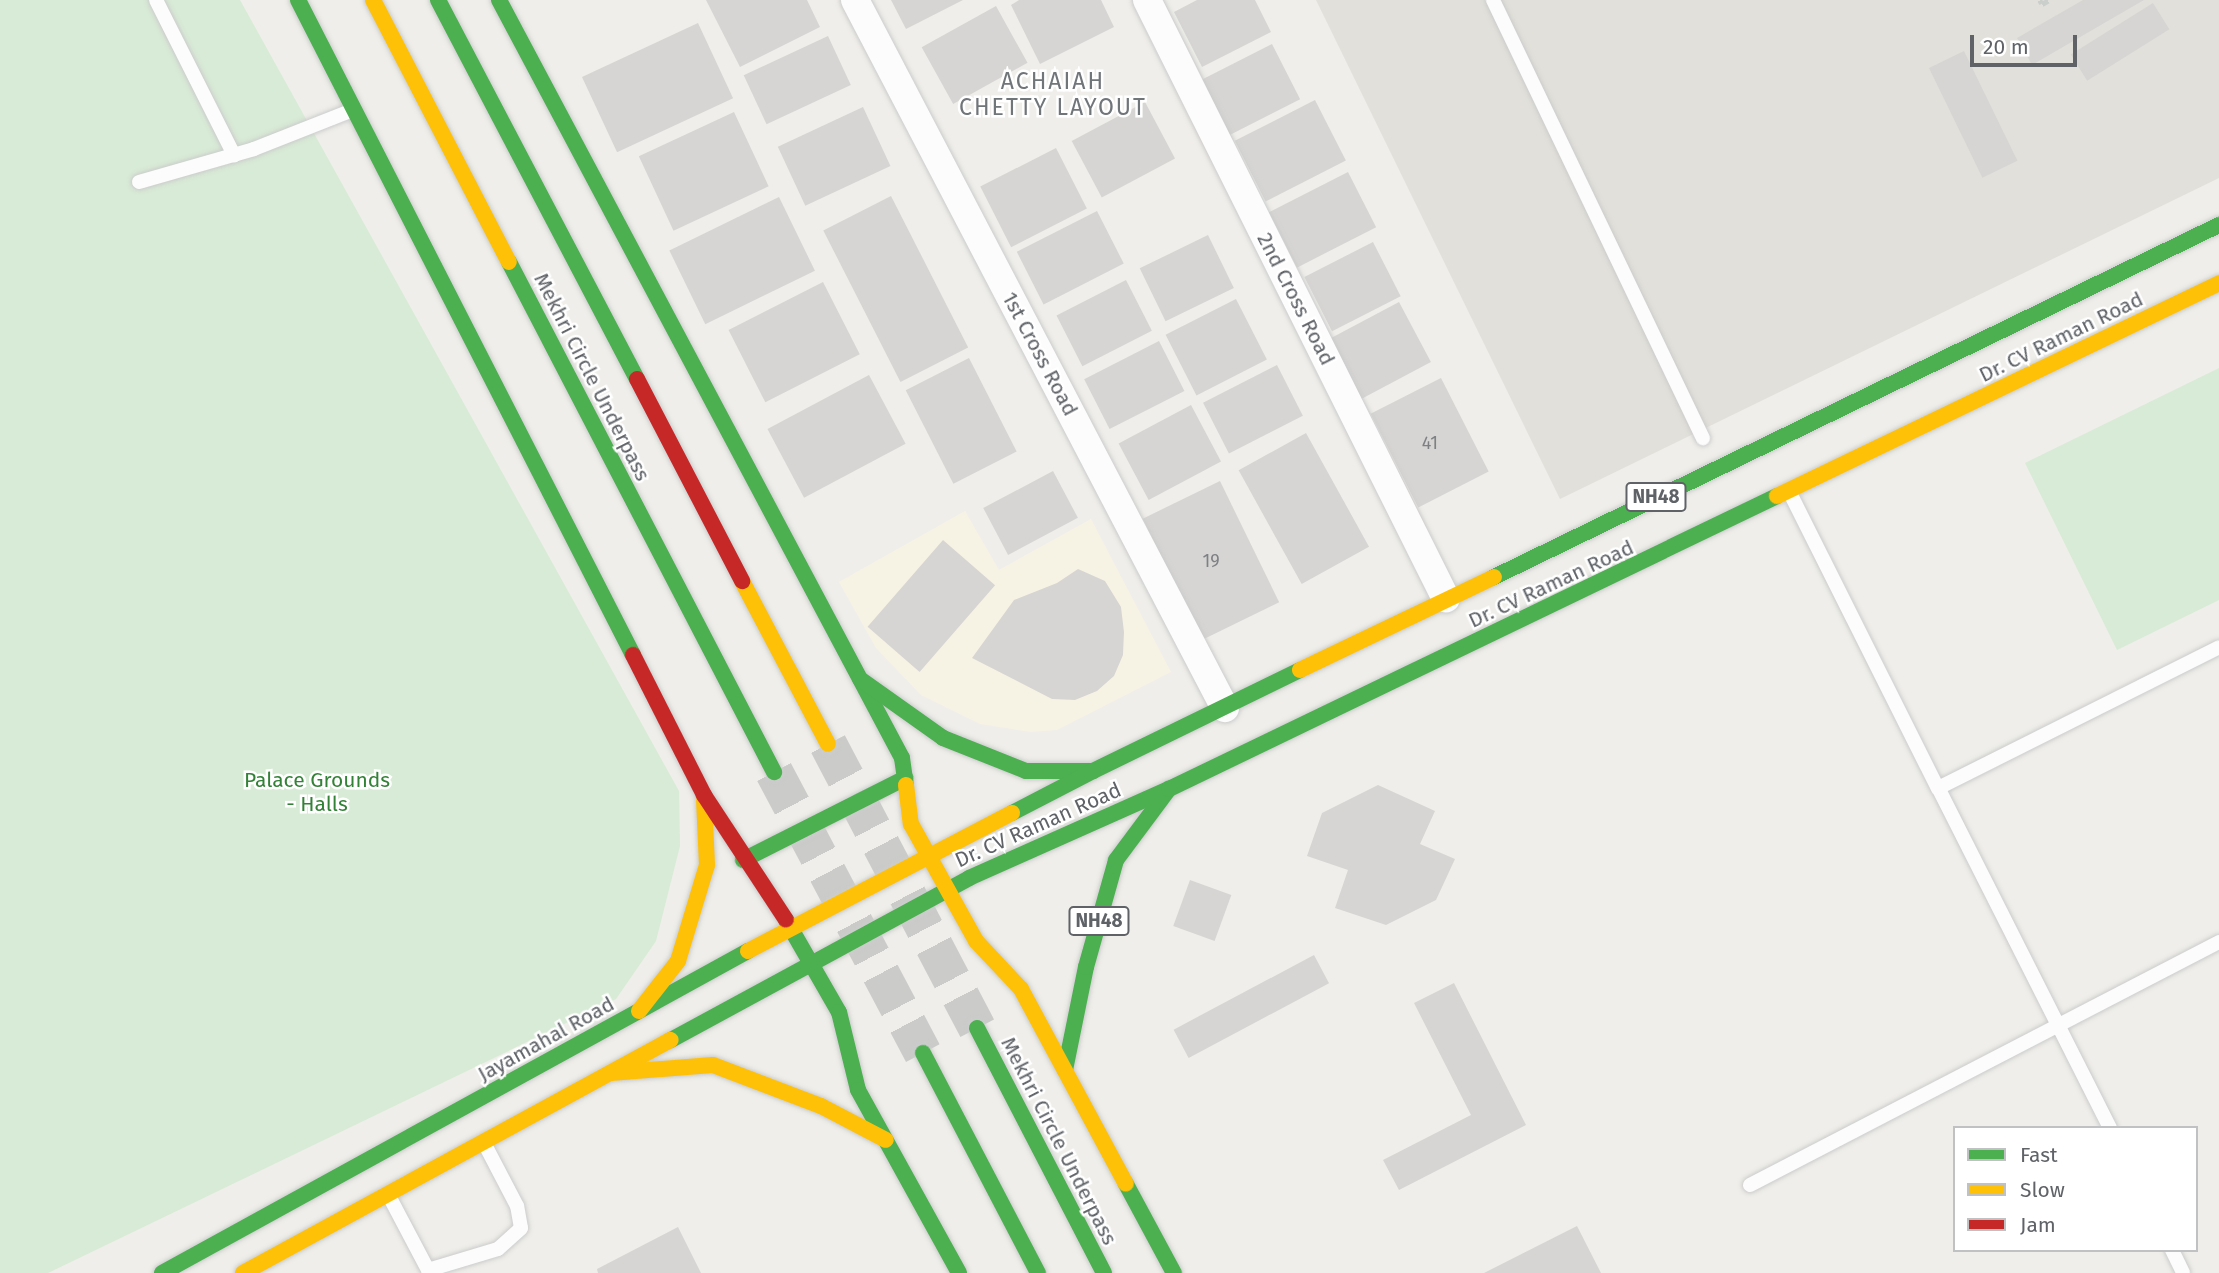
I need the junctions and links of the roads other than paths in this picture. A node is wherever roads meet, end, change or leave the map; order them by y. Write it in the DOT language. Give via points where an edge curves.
graph roads {
  1 [pos="156,0"];
  2 [pos="298,0"];
  3 [pos="373,0"];
  4 [pos="438,0"];
  5 [pos="499,0"];
  6 [pos="855,0"];
  7 [pos="1147,0"];
  8 [pos="1493,0"];
  9 [pos="353,110"];
  10 [pos="234,155"];
  11 [pos="139,182"];
  12 [pos="2219,225"];
  13 [pos="2219,283"];
  14 [pos="1703,438"];
  15 [pos="1790,493"];
  16 [pos="1446,599"];
  17 [pos="2219,647"];
  18 [pos="860,679"];
  19 [pos="1225,708"];
  20 [pos="828,744"];
  21 [pos="1093,771"];
  22 [pos="774,772"];
  23 [pos="905,778"];
  24 [pos="1938,788"];
  25 [pos="1169,789"];
  26 [pos="704,795"];
  27 [pos="950,843"];
  28 [pos="927,855"];
  29 [pos="743,860"];
  30 [pos="947,890"];
  31 [pos="790,928"];
  32 [pos="2219,942"];
  33 [pos="811,964"];
  34 [pos="639,1011"];
  35 [pos="2058,1025"];
  36 [pos="977,1028"];
  37 [pos="923,1053"];
  38 [pos="1065,1070"];
  39 [pos="611,1073"];
  40 [pos="2109,1126"];
  41 [pos="886,1140"];
  42 [pos="484,1142"];
  43 [pos="1750,1185"];
  44 [pos="388,1194"];
  45 [pos="2173,1252"];
  46 [pos="162,1273"];
  47 [pos="243,1273"];
  48 [pos="959,1273"];
  49 [pos="1038,1273"];
  50 [pos="1104,1273"];
  51 [pos="1174,1273"];
  52 [pos="2183,1273"];
  1 -- 10 [label="lane"];
  2 -- 9 [label="main road"];
  3 -- 22 [label="main road, Mekhri Circle Underpass"];
  4 -- 20 [label="main road, Mekhri Circle Underpass"];
  5 -- 18 [label="main road"];
  6 -- 19 [label="street, 1st Cross Road"];
  7 -- 16 [label="street, 2nd Cross Road"];
  8 -- 14 [label="lane"];
  9 -- 10 [label="lane"];
  9 -- 26 [label="main road"];
  10 -- 11 [label="lane"];
  12 -- 16 [label="main road, Dr. CV Raman Road / NH48"];
  13 -- 15 [label="main road, Dr. CV Raman Road / NH48"];
  15 -- 24 [label="lane"];
  15 -- 25 [label="main road, Dr. CV Raman Road / NH48"];
  16 -- 19 [label="main road, Dr. CV Raman Road / NH48"];
  17 -- 24 [label="lane"];
  18 -- 21 [label="main road" via="943,738 1026,771"];
  18 -- 23 [label="main road" via="902,758"];
  19 -- 21 [label="main road, Dr. CV Raman Road / NH48"];
  21 -- 27 [label="main road, Dr. CV Raman Road / NH48"];
  23 -- 28 [label="main road" via="911,824"];
  23 -- 29 [label="main road"];
  24 -- 35 [label="lane"];
  25 -- 30 [label="main road, Dr. CV Raman Road"];
  25 -- 38 [label="main road, NH48" via="1116,860 1086,967"];
  26 -- 29 [label="main road"];
  26 -- 34 [label="main road" via="707,865 682,949 678,961"];
  27 -- 28 [label="main road, Jayamahal Road"];
  28 -- 30 [label="main road"];
  28 -- 31 [label="main road, Jayamahal Road"];
  29 -- 31 [label="main road"];
  30 -- 33 [label="main road, Dr. CV Raman Road"];
  30 -- 38 [label="main road" via="976,941 1021,989"];
  31 -- 33 [label="main road"];
  31 -- 34 [label="main road, Jayamahal Road"];
  32 -- 35 [label="lane"];
  33 -- 39 [label="main road"];
  33 -- 41 [label="main road" via="839,1012 858,1090"];
  34 -- 46 [label="main road, Jayamahal Road"];
  35 -- 40 [label="lane"];
  35 -- 43 [label="lane"];
  36 -- 50 [label="main road, Mekhri Circle Underpass"];
  37 -- 49 [label="main road"];
  38 -- 51 [label="main road"];
  39 -- 41 [label="main road" via="713,1065 821,1106"];
  39 -- 42 [label="main road"];
  41 -- 48 [label="main road"];
  42 -- 44 [label="main road"];
  42 -- 44 [label="lane" via="517,1206 521,1228 498,1249 428,1270"];
  44 -- 47 [label="main road"];
  45 -- 52 [label="lane"];
}
